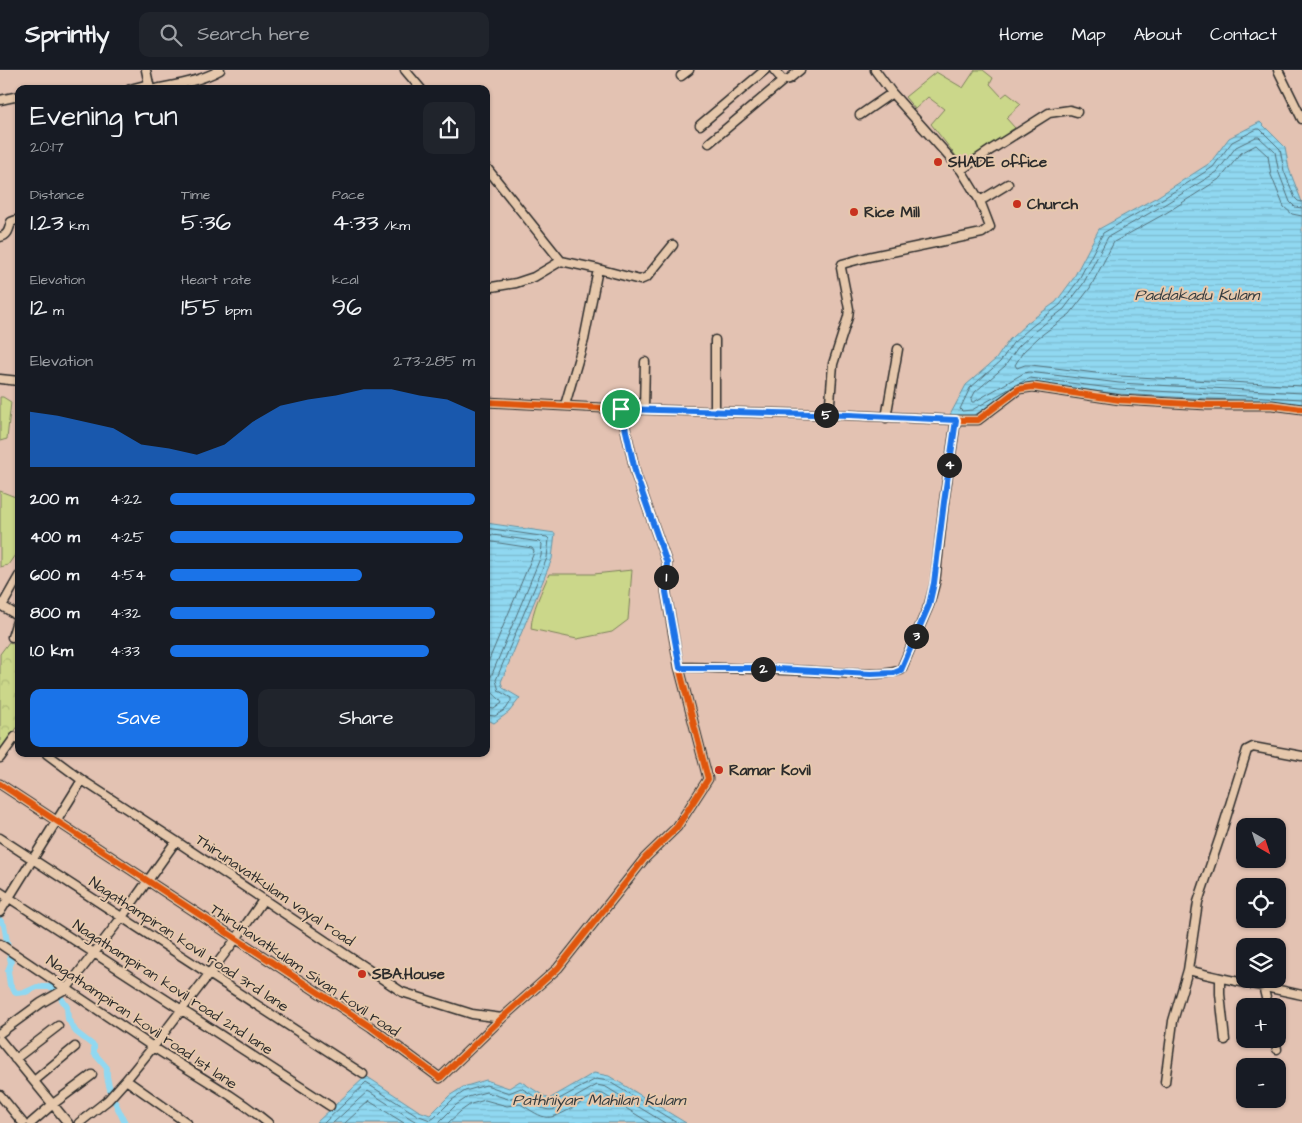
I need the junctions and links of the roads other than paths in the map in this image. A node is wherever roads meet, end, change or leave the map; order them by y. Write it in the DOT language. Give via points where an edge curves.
graph roads {
  1 [pos="146,70"];
  2 [pos="220,70"];
  3 [pos="405,70"];
  4 [pos="689,70"];
  5 [pos="765,70"];
  6 [pos="774,70"];
  7 [pos="800,70"];
  8 [pos="875,70"];
  9 [pos="1278,70"];
  10 [pos="681,76"];
  11 [pos="784,80"];
  12 [pos="151,85"];
  13 [pos="176,85"];
  14 [pos="418,85"];
  15 [pos="892,93"];
  16 [pos="15,97"];
  17 [pos="0,100"];
  18 [pos="1077,112"];
  19 [pos="860,115"];
  20 [pos="1302,119"];
  21 [pos="700,124"];
  22 [pos="709,143"];
  23 [pos="961,170"];
  24 [pos="490,172"];
  25 [pos="1008,184"];
  26 [pos="980,201"];
  27 [pos="15,220"];
  28 [pos="0,238"];
  29 [pos="673,245"];
  30 [pos="561,261"];
  31 [pos="598,268"];
  32 [pos="490,287"];
  33 [pos="715,340"];
  34 [pos="898,349"];
  35 [pos="645,362"];
  36 [pos="0,379"];
  37 [pos="15,381"];
  38 [pos="490,402"];
  39 [pos="565,405"];
  40 [pos="621,409"];
  41 [pos="644,409"];
  42 [pos="1302,409"];
  43 [pos="715,412"];
  44 [pos="829,415"];
  45 [pos="886,418"];
  46 [pos="956,420"];
  47 [pos="15,582"];
  48 [pos="1,605"];
  49 [pos="15,614"];
  50 [pos="15,628"];
  51 [pos="12,637"];
  52 [pos="680,668"];
  53 [pos="15,738"];
  54 [pos="1302,756"];
  55 [pos="50,757"];
  56 [pos="0,758"];
  57 [pos="82,780"];
  58 [pos="0,784"];
  59 [pos="57,821"];
  60 [pos="0,838"];
  61 [pos="176,841"];
  62 [pos="32,859"];
  63 [pos="148,880"];
  64 [pos="0,892"];
  65 [pos="9,898"];
  66 [pos="263,900"];
  67 [pos="0,912"];
  68 [pos="122,917"];
  69 [pos="236,939"];
  70 [pos="0,946"];
  71 [pos="94,952"];
  72 [pos="1188,970"];
  73 [pos="208,973"];
  74 [pos="1220,978"];
  75 [pos="1236,981"];
  76 [pos="67,988"];
  77 [pos="1272,988"];
  78 [pos="1302,995"];
  79 [pos="181,1009"];
  80 [pos="502,1018"];
  81 [pos="58,1026"];
  82 [pos="0,1033"];
  83 [pos="0,1040"];
  84 [pos="1226,1040"];
  85 [pos="152,1047"];
  86 [pos="75,1048"];
  87 [pos="15,1058"];
  88 [pos="363,1074"];
  89 [pos="92,1075"];
  90 [pos="126,1080"];
  91 [pos="34,1081"];
  92 [pos="1165,1082"];
  93 [pos="0,1095"];
  94 [pos="53,1104"];
  95 [pos="330,1106"];
  96 [pos="181,1122"];
  97 [pos="23,1123"];
  98 [pos="31,1123"];
  99 [pos="68,1123"];
  100 [pos="79,1123"];
  101 [pos="268,1123"];
  1 -- 12 [label="street"];
  2 -- 13 [label="street"];
  3 -- 14 [label="street"];
  4 -- 10 [label="street"];
  5 -- 21 [label="street"];
  6 -- 11 [label="street"];
  7 -- 11 [label="street"];
  8 -- 15 [label="street"];
  9 -- 20 [label="street"];
  11 -- 22 [label="street"];
  15 -- 19 [label="street"];
  15 -- 23 [label="street"];
  16 -- 17 [label="street"];
  18 -- 23 [label="street" via="1049,113"];
  23 -- 26 [label="street"];
  24 -- 30 [label="street"];
  25 -- 26 [label="street"];
  26 -- 44 [label="street" via="990,228 982,233 842,264 849,309 833,364"];
  27 -- 28 [label="street"];
  29 -- 31 [label="street" via="647,277 640,280"];
  30 -- 31 [label="street"];
  30 -- 32 [label="street" via="534,277"];
  31 -- 39 [label="street" via="584,340"];
  33 -- 43 [label="street"];
  34 -- 45 [label="street"];
  35 -- 41 [label="street"];
  36 -- 37 [label="street"];
  38 -- 39 [label="street"];
  39 -- 40 [label="street"];
  40 -- 41 [label="street"];
  40 -- 52 [label="street, Thirunavatkulam Sivan kovil road" via="636,475 667,563 666,592"];
  41 -- 43 [label="street"];
  42 -- 46 [label="street" via="1272,405 1120,400 1033,387 1019,390 978,420"];
  43 -- 44 [label="street"];
  44 -- 45 [label="street"];
  45 -- 46 [label="street"];
  46 -- 52 [label="street" via="934,583 929,605 901,670 871,674"];
  47 -- 48 [label="street"];
  48 -- 49 [label="street"];
  50 -- 51 [label="street"];
  52 -- 80 [label="street, Thirunavatkulam Sivan kovil road" via="708,779 677,827 646,858 558,968"];
  53 -- 56 [label="street"];
  54 -- 72 [label="street" via="1253,747 1247,750 1198,902"];
  55 -- 57 [label="street, Thirunavatkulam vayal road"];
  57 -- 59 [label="street"];
  57 -- 61 [label="street, Thirunavatkulam vayal road"];
  58 -- 59 [label="street, Thirunavatkulam Sivan kovil road"];
  59 -- 62 [label="street"];
  59 -- 63 [label="street, Thirunavatkulam Sivan kovil road"];
  60 -- 62 [label="street, Nagathampiran kovil road 3rd lane"];
  61 -- 63 [label="street"];
  61 -- 66 [label="street, Thirunavatkulam vayal road"];
  62 -- 65 [label="street"];
  62 -- 68 [label="street, Nagathampiran kovil road 3rd lane"];
  63 -- 68 [label="street"];
  63 -- 69 [label="street, Thirunavatkulam Sivan kovil road"];
  64 -- 65 [label="street, Nagathampiran kovil road 2nd lane"];
  65 -- 67 [label="street"];
  65 -- 71 [label="street, Nagathampiran kovil road 2nd lane"];
  66 -- 69 [label="street"];
  66 -- 80 [label="street, Thirunavatkulam vayal road" via="402,992 472,1014"];
  68 -- 71 [label="street"];
  68 -- 73 [label="street, Nagathampiran kovil road 3rd lane"];
  69 -- 73 [label="street"];
  69 -- 80 [label="street, Thirunavatkulam Sivan kovil road" via="371,1027 440,1078"];
  70 -- 76 [label="street, Nagathampiran kovil road 1st lane"];
  71 -- 76 [label="street"];
  71 -- 79 [label="street, Nagathampiran kovil road 2nd lane"];
  72 -- 74 [label="street"];
  72 -- 92 [label="street" via="1173,1021"];
  73 -- 79 [label="street"];
  73 -- 88 [label="street, Nagathampiran kovil road 3rd lane"];
  74 -- 75 [label="street"];
  74 -- 84 [label="street"];
  76 -- 82 [label="street"];
  76 -- 85 [label="street, Nagathampiran kovil road 1st lane"];
  77 -- 78 [label="street"];
  79 -- 85 [label="street"];
  79 -- 95 [label="street, Nagathampiran kovil road 2nd lane"];
  81 -- 87 [label="street"];
  83 -- 87 [label="street"];
  85 -- 90 [label="street"];
  85 -- 101 [label="street, Nagathampiran kovil road 1st lane"];
  86 -- 91 [label="street"];
  87 -- 91 [label="street"];
  89 -- 94 [label="street"];
  90 -- 96 [label="street"];
  90 -- 100 [label="street" via="108,1100"];
  91 -- 94 [label="street"];
  93 -- 97 [label="street"];
  94 -- 98 [label="street"];
  94 -- 99 [label="street"];
}
